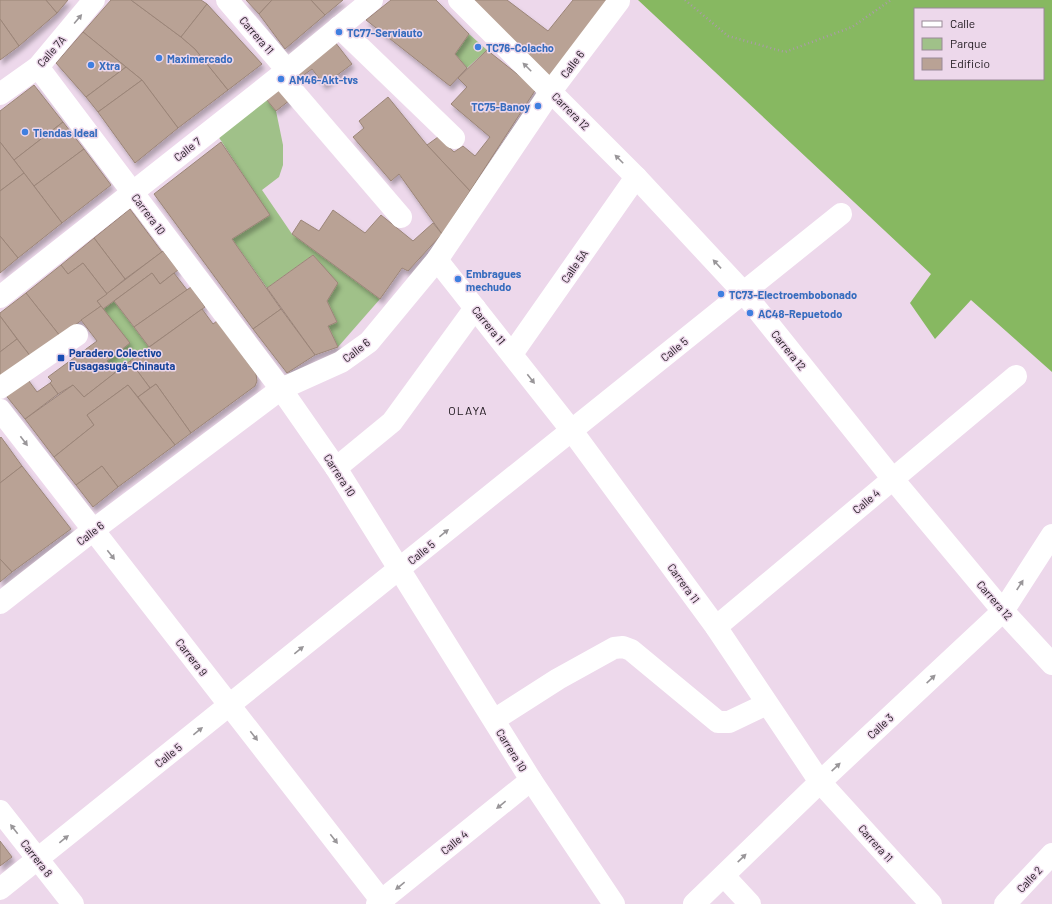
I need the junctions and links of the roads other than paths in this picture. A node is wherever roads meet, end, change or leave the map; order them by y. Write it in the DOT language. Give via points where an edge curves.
graph roads {
  1 [pos="94,0"];
  2 [pos="227,0"];
  3 [pos="372,0"];
  4 [pos="459,0"];
  5 [pos="619,0"];
  6 [pos="340,27"];
  7 [pos="38,67"];
  8 [pos="284,73"];
  9 [pos="551,92"];
  10 [pos="0,94"];
  11 [pos="454,138"];
  12 [pos="636,177"];
  13 [pos="132,192"];
  14 [pos="841,214"];
  15 [pos="401,217"];
  16 [pos="437,260"];
  17 [pos="744,293"];
  18 [pos="0,297"];
  19 [pos="475,308"];
  20 [pos="77,335"];
  21 [pos="512,354"];
  22 [pos="1016,376"];
  23 [pos="0,388"];
  24 [pos="281,389"];
  25 [pos="0,410"];
  26 [pos="572,431"];
  27 [pos="336,468"];
  28 [pos="892,478"];
  29 [pos="92,531"];
  30 [pos="1052,535"];
  31 [pos="400,569"];
  32 [pos="0,603"];
  33 [pos="1003,611"];
  34 [pos="716,627"];
  35 [pos="1052,664"];
  36 [pos="767,704"];
  37 [pos="230,705"];
  38 [pos="494,720"];
  39 [pos="531,780"];
  40 [pos="820,782"];
  41 [pos="0,811"];
  42 [pos="1052,855"];
  43 [pos="38,860"];
  44 [pos="724,876"];
  45 [pos="0,889"];
  46 [pos="381,903"];
  47 [pos="73,904"];
  48 [pos="614,904"];
  49 [pos="694,904"];
  50 [pos="750,904"];
  51 [pos="931,904"];
  52 [pos="1005,904"];
  7 -- 1 [label="street, Calle 7A, one-way"];
  2 -- 8 [label="street, Carrera 11"];
  3 -- 6 [label="street, Calle 7"];
  9 -- 4 [label="street, Carrera 12, one-way"];
  5 -- 9 [label="street, Calle 6"];
  6 -- 8 [label="street, Calle 7"];
  6 -- 11 [label="street"];
  7 -- 10 [label="street, Calle 7A"];
  7 -- 13 [label="street, Carrera 10"];
  8 -- 13 [label="street, Calle 7"];
  8 -- 15 [label="street, Carrera 11"];
  12 -- 9 [label="street, Carrera 12, one-way"];
  9 -- 16 [label="street, Calle 6"];
  17 -- 12 [label="street, Carrera 12, one-way"];
  12 -- 21 [label="street, Calle 5A"];
  13 -- 18 [label="street, Calle 7"];
  13 -- 24 [label="street, Carrera 10"];
  14 -- 17 [label="street, Calle 5"];
  16 -- 19 [label="street, Carrera 11"];
  16 -- 24 [label="street, Calle 6" via="369,342 341,362"];
  17 -- 26 [label="street, Calle 5"];
  17 -- 28 [label="street, Carrera 12"];
  19 -- 21 [label="street, Carrera 11"];
  19 -- 27 [label="street" via="392,422"];
  20 -- 23 [label="street"];
  21 -- 26 [label="street, Carrera 11, one-way"];
  22 -- 28 [label="street, Calle 4"];
  24 -- 27 [label="street, Carrera 10"];
  24 -- 29 [label="street, Calle 6"];
  25 -- 29 [label="street, Carrera 9, one-way"];
  31 -- 26 [label="street, Calle 5, one-way"];
  26 -- 34 [label="street, Carrera 11"];
  27 -- 31 [label="street, Carrera 10"];
  28 -- 33 [label="street, Carrera 12"];
  28 -- 34 [label="street, Calle 4"];
  29 -- 32 [label="street, Calle 6"];
  29 -- 37 [label="street, Carrera 9, one-way"];
  33 -- 30 [label="street, Calle 3, one-way"];
  37 -- 31 [label="street, Calle 5, one-way"];
  31 -- 38 [label="street, Carrera 10"];
  33 -- 35 [label="street, Carrera 12"];
  40 -- 33 [label="street, Calle 3, one-way"];
  34 -- 36 [label="street, Carrera 11"];
  36 -- 38 [label="street" via="729,722 718,722 631,650 623,647 614,648 558,679"];
  36 -- 40 [label="street, Carrera 11"];
  43 -- 37 [label="street, Calle 5, one-way"];
  37 -- 46 [label="street, Carrera 9, one-way"];
  38 -- 39 [label="street, Carrera 10"];
  39 -- 46 [label="street, Calle 4, one-way"];
  39 -- 48 [label="street, Carrera 10"];
  44 -- 40 [label="street, Calle 3, one-way"];
  40 -- 51 [label="street, Carrera 11"];
  43 -- 41 [label="street, Carrera 8, one-way"];
  42 -- 52 [label="street, Calle 2"];
  43 -- 45 [label="street, Calle 5"];
  43 -- 47 [label="street, Carrera 8"];
  44 -- 49 [label="street, Calle 3"];
  44 -- 50 [label="street"];
}
